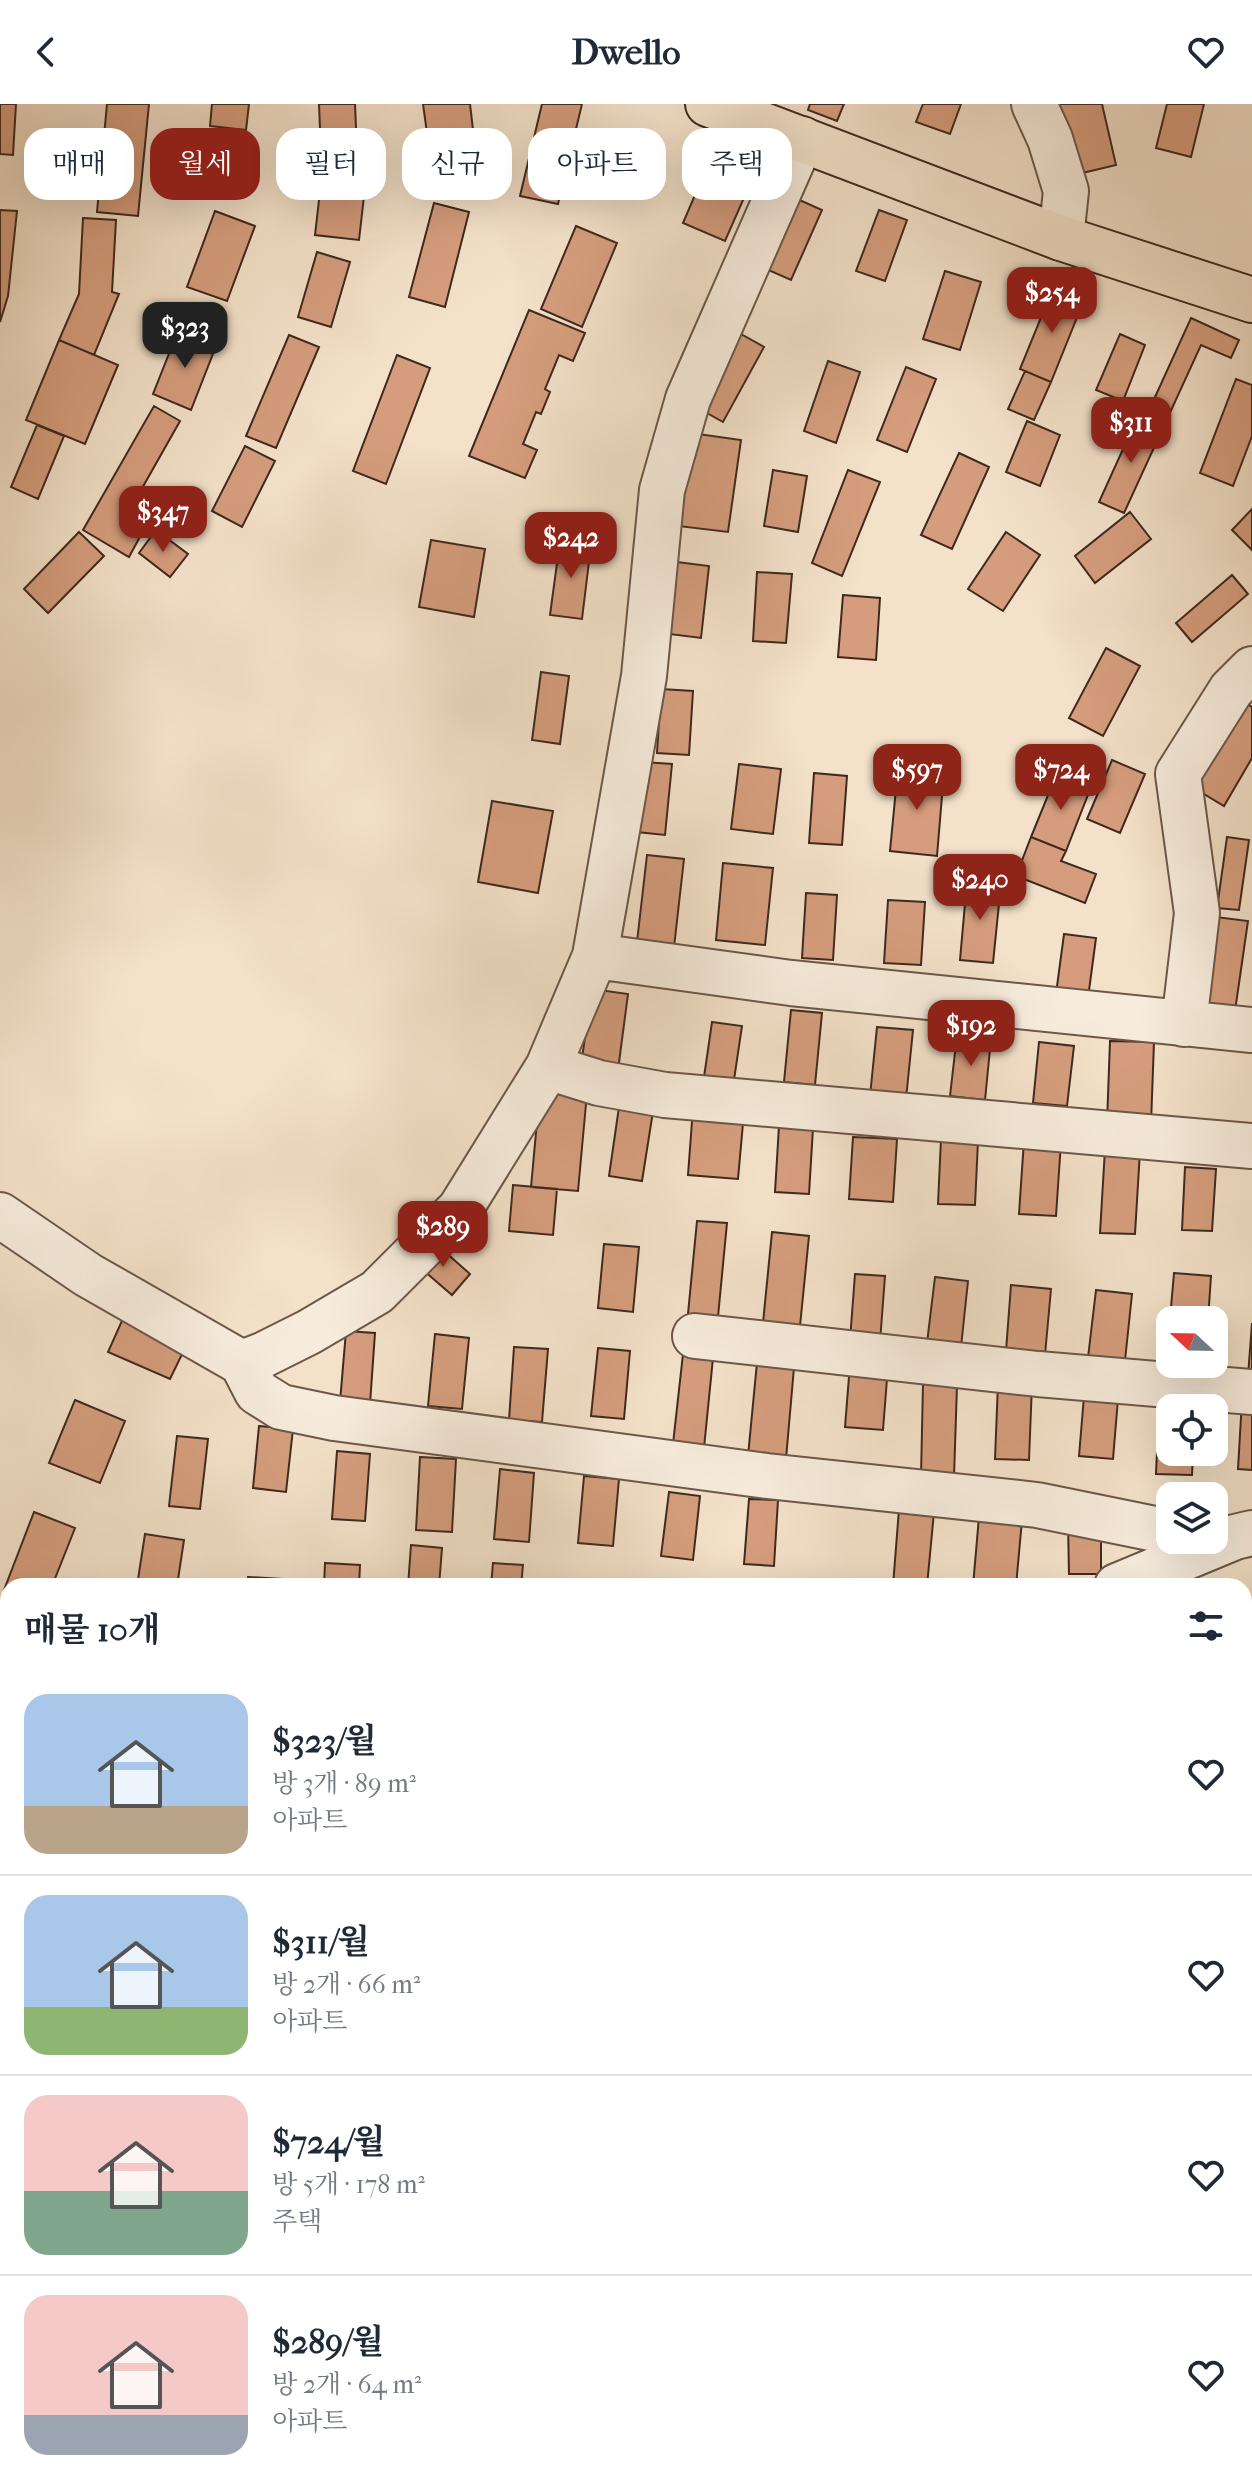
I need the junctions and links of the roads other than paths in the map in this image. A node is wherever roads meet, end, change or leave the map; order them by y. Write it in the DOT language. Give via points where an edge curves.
graph roads {
  1 [pos="708,104"];
  2 [pos="1034,104"];
  3 [pos="802,139"];
  4 [pos="1061,238"];
  5 [pos="1252,300"];
  6 [pos="1252,669"];
  7 [pos="595,956"];
  8 [pos="1184,1024"];
  9 [pos="1252,1030"];
  10 [pos="548,1067"];
  11 [pos="1252,1146"];
  12 [pos="0,1215"];
  13 [pos="695,1336"];
  14 [pos="242,1363"];
  15 [pos="1252,1392"];
  16 [pos="1156,1529"];
  17 [pos="1252,1533"];
  18 [pos="1228,1536"];
  19 [pos="1167,1554"];
  20 [pos="1129,1578"];
  1 -- 3 [label="main road"];
  2 -- 4 [label="street" via="1066,191"];
  3 -- 4 [label="main road"];
  3 -- 7 [label="street" via="688,399 662,490 644,676"];
  4 -- 5 [label="main road"];
  6 -- 8 [label="street" via="1231,690 1178,774 1197,913"];
  7 -- 8 [label="street" via="791,983"];
  7 -- 10 [label="street"];
  8 -- 9 [label="street"];
  10 -- 11 [label="street" via="665,1095"];
  10 -- 14 [label="street" via="460,1209 377,1292"];
  12 -- 14 [label="street" via="88,1275"];
  13 -- 15 [label="street"];
  14 -- 16 [label="street" via="257,1392 281,1407 334,1418 767,1476 1037,1505"];
  17 -- 18 [label="street"];
  19 -- 20 [label="street"];
}
